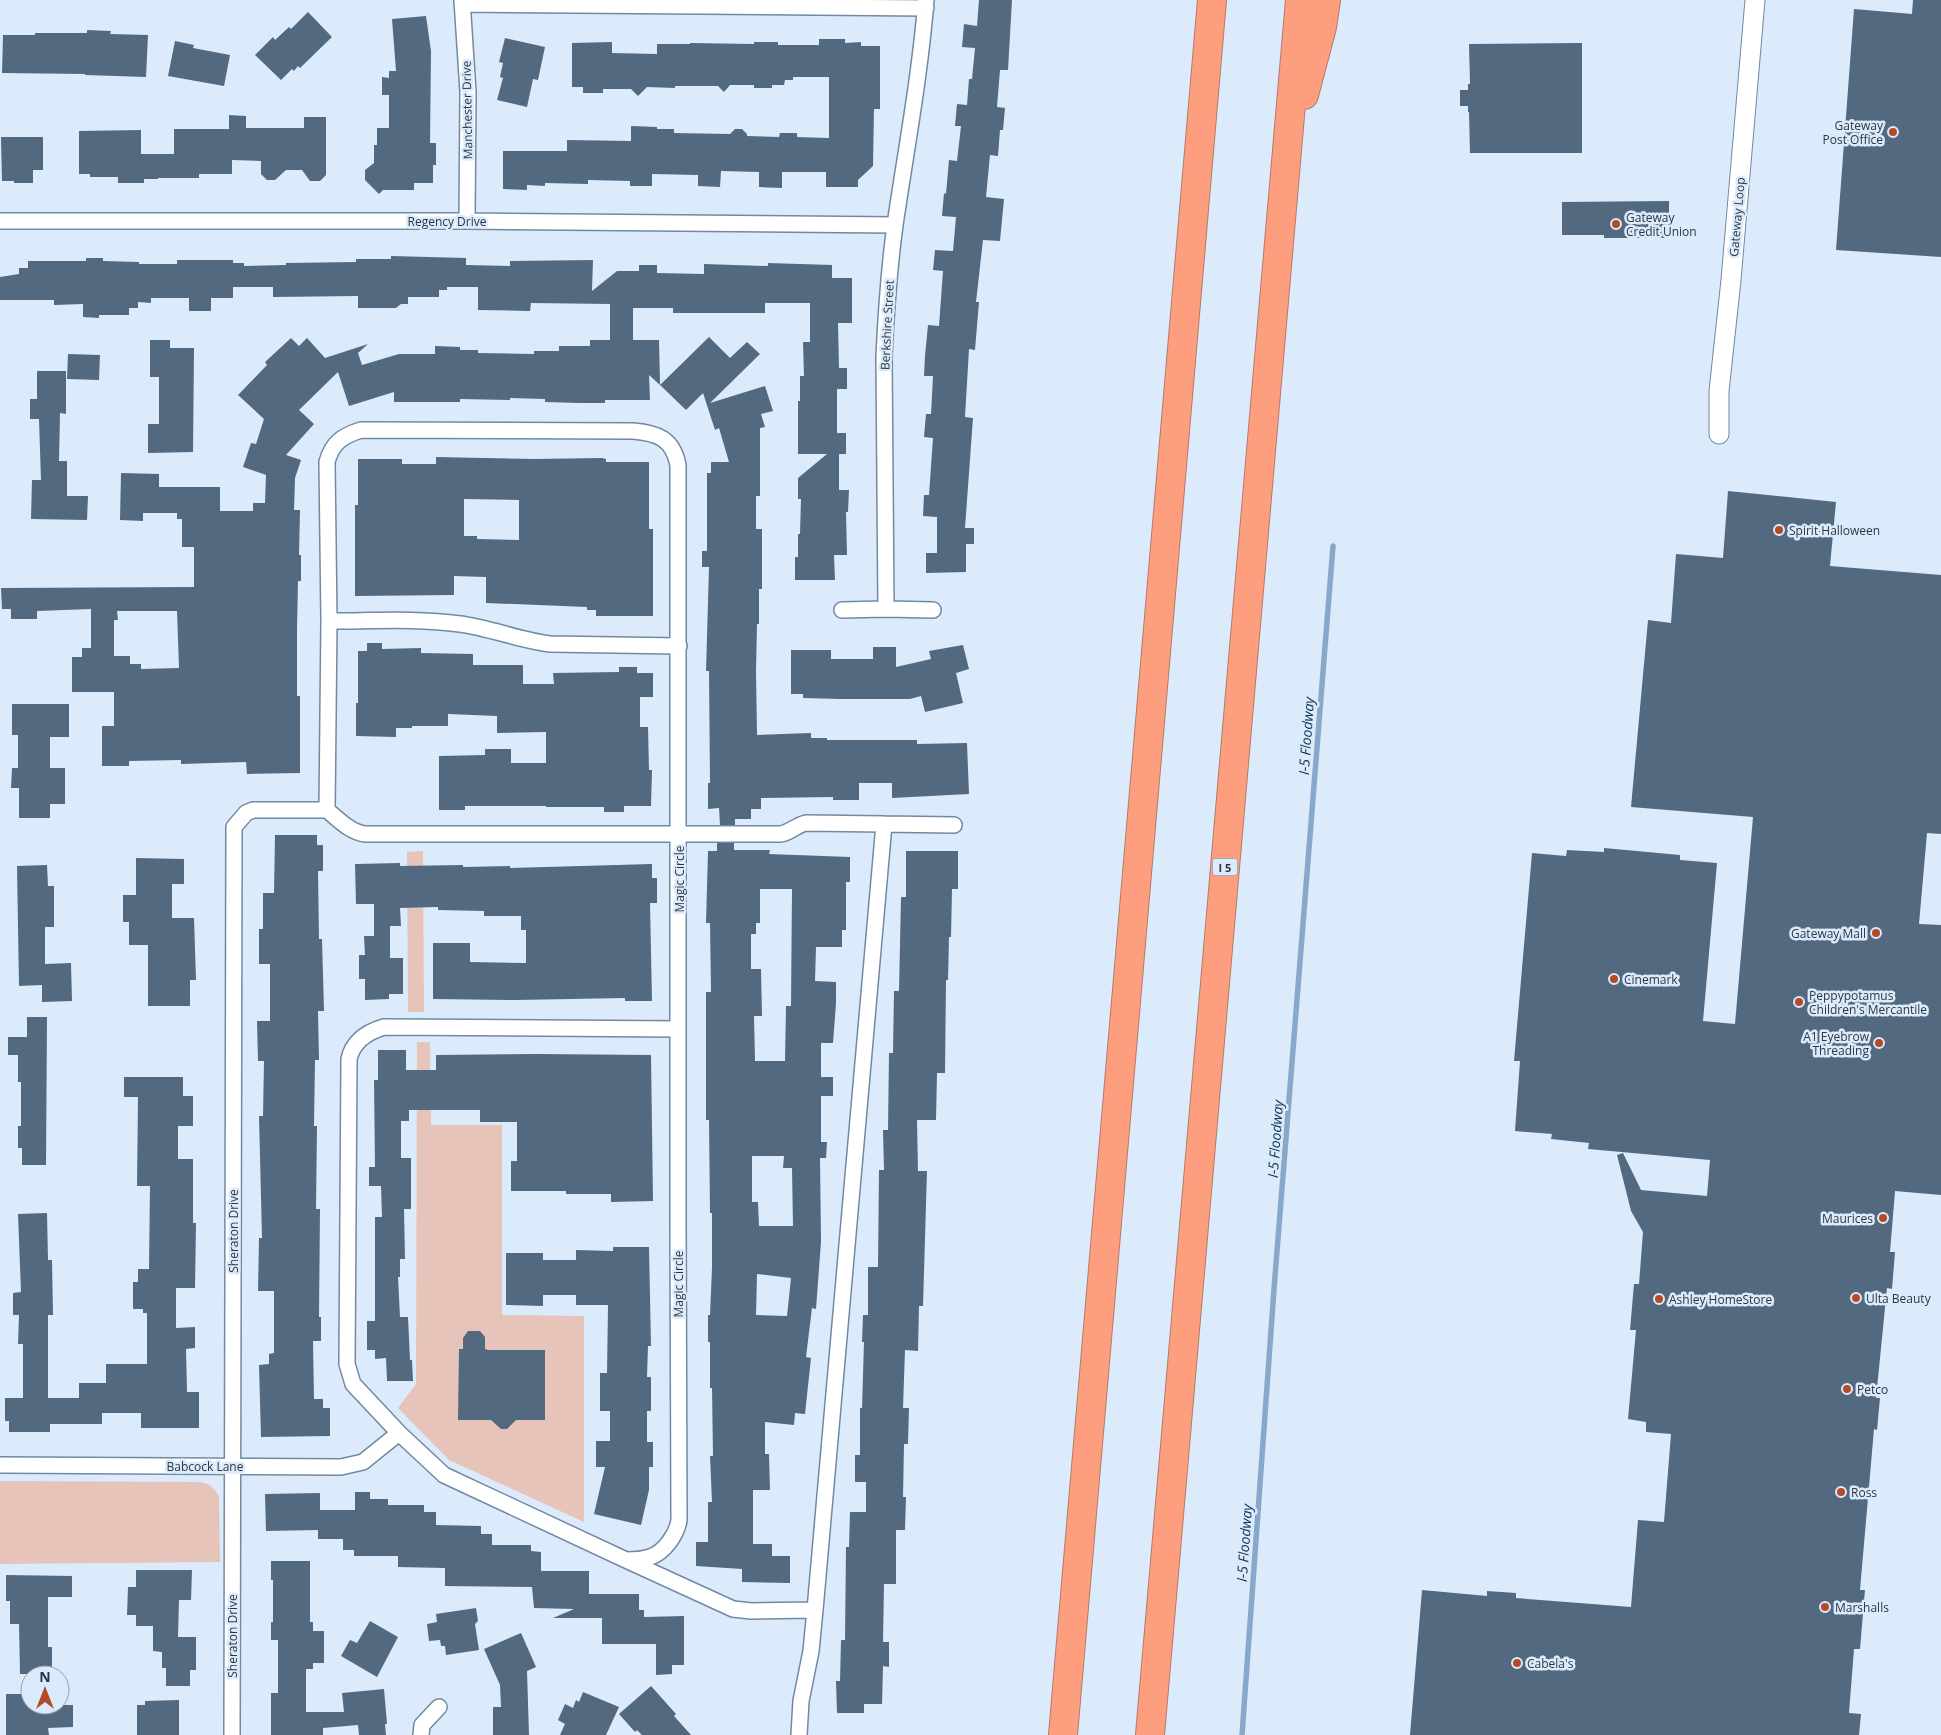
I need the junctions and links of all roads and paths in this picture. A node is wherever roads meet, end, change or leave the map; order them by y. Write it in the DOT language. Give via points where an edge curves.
graph roads {
  1 [pos="1212,0"];
  2 [pos="1300,0"];
  3 [pos="1326,0"];
  4 [pos="1755,0"];
  5 [pos="462,2"];
  6 [pos="926,4"];
  7 [pos="1284,174"];
  8 [pos="0,221"];
  9 [pos="467,221"];
  10 [pos="895,225"];
  11 [pos="1719,434"];
  12 [pos="886,609"];
  13 [pos="842,610"];
  14 [pos="933,610"];
  15 [pos="329,621"];
  16 [pos="679,646"];
  17 [pos="327,810"];
  18 [pos="884,824"];
  19 [pos="954,825"];
  20 [pos="679,834"];
  21 [pos="678,1029"];
  22 [pos="399,1433"];
  23 [pos="0,1464"];
  24 [pos="232,1466"];
  25 [pos="626,1560"];
  26 [pos="815,1610"];
  27 [pos="439,1707"];
  28 [pos="232,1735"];
  29 [pos="421,1735"];
  30 [pos="799,1735"];
  31 [pos="1063,1735"];
  32 [pos="1150,1735"];
  1 -- 31 [label="highway"];
  2 -- 7 [label="highway, I 5"];
  3 -- 7 [label="highway"];
  4 -- 11 [label="street, Gateway Loop" via="1719,391"];
  5 -- 6 [label="street"];
  5 -- 9 [label="street, Manchester Drive" via="468,92"];
  6 -- 10 [label="street, Berkshire Street" via="917,90"];
  7 -- 32 [label="highway, I 5"];
  8 -- 9 [label="street, Regency Drive"];
  9 -- 10 [label="street, Regency Drive"];
  10 -- 12 [label="street, Berkshire Street" via="884,357"];
  12 -- 13 [label="street"];
  12 -- 14 [label="street"];
  15 -- 16 [label="street" via="461,624 550,644"];
  15 -- 16 [label="street, Magic Circle" via="327,462 334,444 342,438 361,430 633,431 658,436 676,452"];
  15 -- 17 [label="street, Magic Circle"];
  16 -- 20 [label="street, Magic Circle"];
  17 -- 20 [label="street" via="350,829 365,834"];
  17 -- 24 [label="street, Sheraton Drive" via="253,810 234,827"];
  18 -- 19 [label="street"];
  18 -- 20 [label="street" via="801,824 786,834"];
  18 -- 26 [label="street"];
  20 -- 21 [label="street, Magic Circle"];
  21 -- 22 [label="street" via="395,1027 376,1030 360,1039 350,1053 347,1364 353,1384"];
  21 -- 25 [label="street, Magic Circle" via="679,1520 676,1532 656,1554 645,1559"];
  22 -- 24 [label="street, Babcock Lane" via="372,1456 355,1465"];
  22 -- 25 [label="street" via="450,1479"];
  23 -- 24 [label="street, Babcock Lane"];
  24 -- 28 [label="street, Sheraton Drive"];
  25 -- 26 [label="street" via="733,1608 751,1611"];
  26 -- 30 [label="street"];
  27 -- 29 [label="street" via="422,1725"];
}
